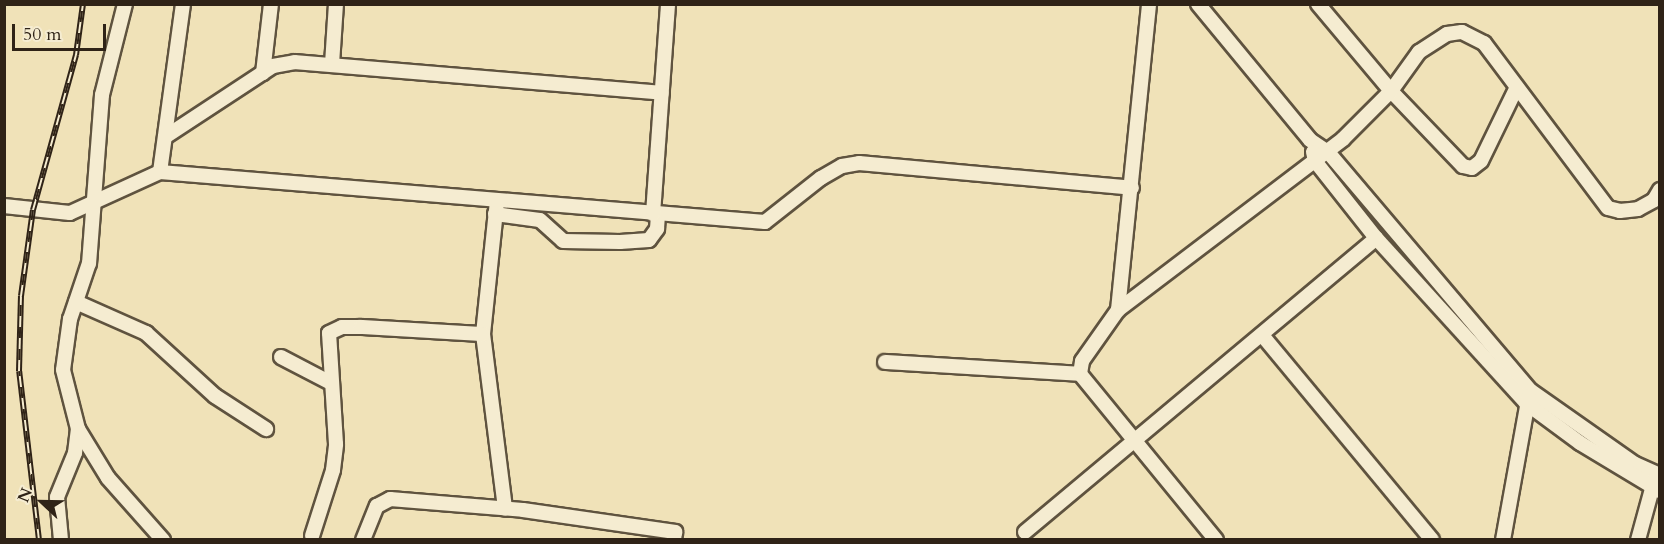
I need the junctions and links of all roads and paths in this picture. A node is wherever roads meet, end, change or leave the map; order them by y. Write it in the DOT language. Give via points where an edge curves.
graph roads {
  1 [pos="126,4"];
  2 [pos="183,4"];
  3 [pos="271,4"];
  4 [pos="336,4"];
  5 [pos="668,4"];
  6 [pos="1149,4"];
  7 [pos="1198,4"];
  8 [pos="1318,4"];
  9 [pos="332,64"];
  10 [pos="263,73"];
  11 [pos="1517,87"];
  12 [pos="1391,91"];
  13 [pos="662,93"];
  14 [pos="165,137"];
  15 [pos="1310,140"];
  16 [pos="1328,152"];
  17 [pos="1315,161"];
  18 [pos="160,172"];
  19 [pos="1132,188"];
  20 [pos="1659,190"];
  21 [pos="94,200"];
  22 [pos="4,207"];
  23 [pos="496,208"];
  24 [pos="656,214"];
  25 [pos="1376,238"];
  26 [pos="76,302"];
  27 [pos="1118,310"];
  28 [pos="483,334"];
  29 [pos="1262,335"];
  30 [pos="281,357"];
  31 [pos="885,362"];
  32 [pos="1080,374"];
  33 [pos="331,383"];
  34 [pos="1529,397"];
  35 [pos="78,429"];
  36 [pos="266,429"];
  37 [pos="1133,438"];
  38 [pos="1657,481"];
  39 [pos="505,509"];
  40 [pos="1025,532"];
  41 [pos="313,538"];
  42 [pos="61,540"];
  43 [pos="163,540"];
  44 [pos="363,540"];
  45 [pos="674,540"];
  46 [pos="1216,540"];
  47 [pos="1432,540"];
  48 [pos="1503,540"];
  49 [pos="1638,540"];
  1 -- 21 [label="street" via="102,95"];
  2 -- 14 [label="street"];
  3 -- 10 [label="street"];
  4 -- 9 [label="street"];
  5 -- 13 [label="street"];
  6 -- 19 [label="street"];
  7 -- 15 [label="street"];
  8 -- 12 [label="street"];
  9 -- 10 [label="street" via="295,62"];
  9 -- 13 [label="street"];
  10 -- 14 [label="street"];
  11 -- 12 [label="street" via="1484,43 1462,32 1447,34 1419,52"];
  11 -- 12 [label="street" via="1496,136 1472,168 1453,159"];
  11 -- 20 [label="street" via="1608,207 1620,211 1638,209 1654,200"];
  12 -- 16 [label="street"];
  13 -- 24 [label="street"];
  14 -- 18 [label="street"];
  15 -- 16 [label="street"];
  15 -- 17 [label="street"];
  16 -- 17 [label="street"];
  16 -- 34 [label="street"];
  17 -- 25 [label="street"];
  17 -- 27 [label="street"];
  18 -- 21 [label="street"];
  18 -- 23 [label="street"];
  19 -- 24 [label="street" via="859,163 842,166 821,178 765,222"];
  19 -- 27 [label="street"];
  21 -- 22 [label="street" via="70,213"];
  21 -- 26 [label="street" via="89,263"];
  23 -- 24 [label="street"];
  23 -- 24 [label="street" via="540,220 563,241 649,240 657,229"];
  23 -- 28 [label="street"];
  25 -- 29 [label="street"];
  25 -- 34 [label="street"];
  26 -- 35 [label="street" via="63,370"];
  26 -- 36 [label="street" via="146,333 215,396"];
  27 -- 32 [label="street" via="1082,361"];
  28 -- 33 [label="street" via="342,327 329,333"];
  28 -- 39 [label="street"];
  29 -- 37 [label="street"];
  29 -- 47 [label="street"];
  30 -- 33 [label="street"];
  31 -- 32 [label="street"];
  32 -- 37 [label="street"];
  33 -- 41 [label="street" via="335,453"];
  34 -- 38 [label="street"];
  34 -- 48 [label="street"];
  35 -- 42 [label="street" via="75,453 57,497"];
  35 -- 43 [label="street" via="108,478"];
  37 -- 40 [label="street"];
  37 -- 46 [label="street"];
  38 -- 49 [label="street"];
  39 -- 44 [label="street" via="390,499 377,506"];
  39 -- 45 [label="street" via="675,532"];
}
